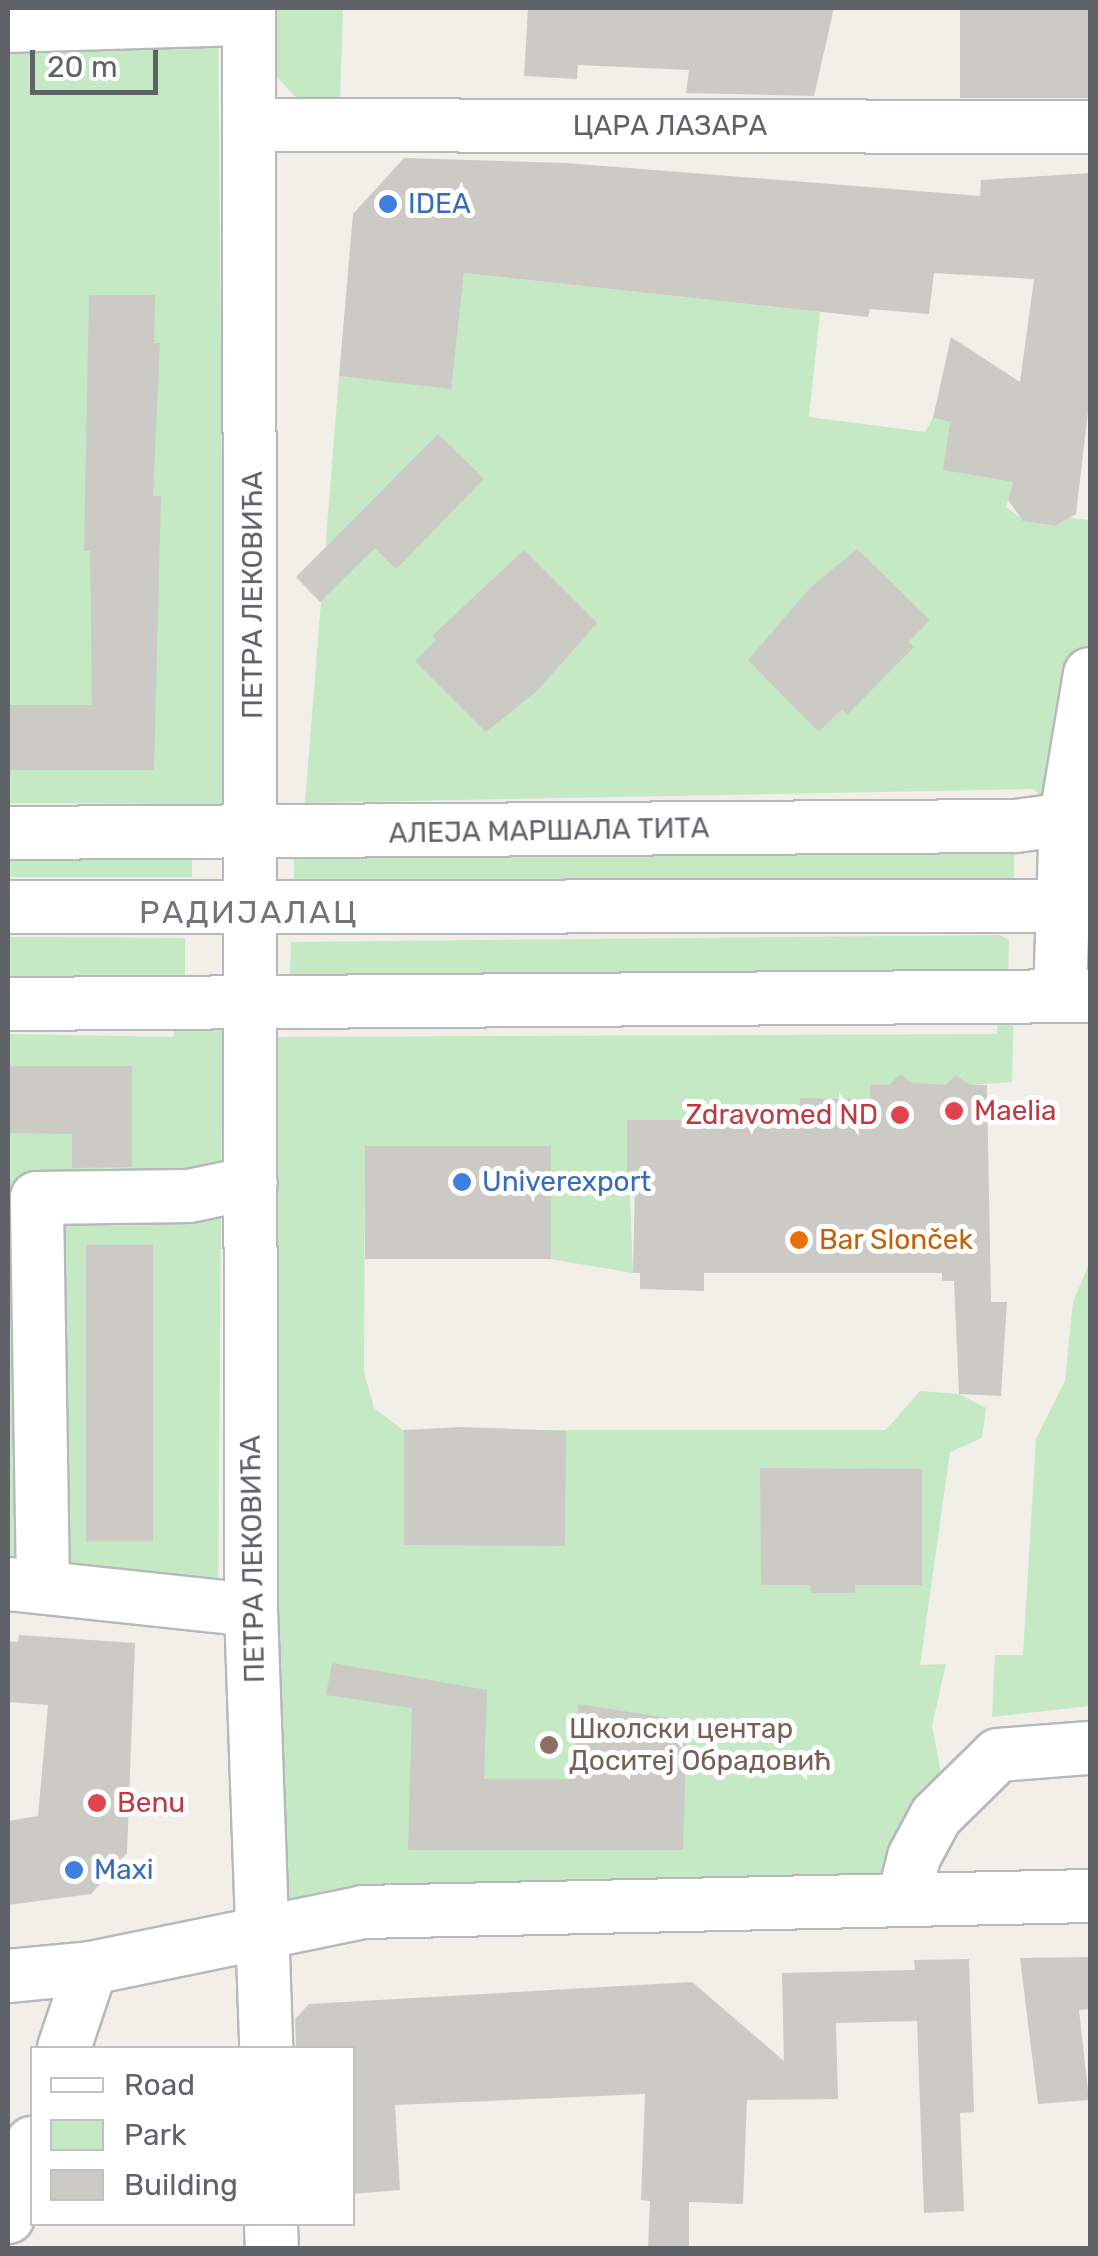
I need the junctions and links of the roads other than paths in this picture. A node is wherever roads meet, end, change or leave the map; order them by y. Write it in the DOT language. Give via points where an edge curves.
graph roads {
  1 [pos="249,13"];
  2 [pos="8,26"];
  3 [pos="249,125"];
  4 [pos="1090,126"];
  5 [pos="1090,674"];
  6 [pos="1078,817"];
  7 [pos="8,833"];
  8 [pos="252,834"];
  9 [pos="8,907"];
  10 [pos="1077,907"];
  11 [pos="249,912"];
  12 [pos="1075,996"];
  13 [pos="8,1004"];
  14 [pos="250,1006"];
  15 [pos="251,1183"];
  16 [pos="25,1585"];
  17 [pos="251,1610"];
  18 [pos="1090,1748"];
  19 [pos="904,1896"];
  20 [pos="1090,1896"];
  21 [pos="263,1936"];
  22 [pos="91,1968"];
  23 [pos="8,1976"];
  24 [pos="65,2046"];
  25 [pos="266,2046"];
  26 [pos="30,2149"];
  27 [pos="8,2217"];
  1 -- 2 [label="street"];
  1 -- 3 [label="street, ПЕТРА ЛЕКОВИЋА"];
  3 -- 4 [label="street, ЦАРА ЛАЗАРА"];
  3 -- 8 [label="street, ПЕТРА ЛЕКОВИЋА"];
  5 -- 6 [label="street"];
  6 -- 8 [label="street, АЛЕЈА МАРШАЛА ТИТА" via="1016,826"];
  6 -- 10 [label="street"];
  7 -- 8 [label="street, АЛЕЈА МАРШАЛА ТИТА"];
  8 -- 11 [label="street, ПЕТРА ЛЕКОВИЋА"];
  9 -- 11 [label="street"];
  10 -- 11 [label="street"];
  10 -- 12 [label="street"];
  11 -- 14 [label="street, ПЕТРА ЛЕКОВИЋА"];
  12 -- 14 [label="street"];
  13 -- 14 [label="street"];
  14 -- 15 [label="street, ПЕТРА ЛЕКОВИЋА"];
  15 -- 16 [label="street" via="188,1196 36,1198"];
  15 -- 17 [label="street, ПЕТРА ЛЕКОВИЋА"];
  16 -- 17 [label="street"];
  17 -- 21 [label="street, ПЕТРА ЛЕКОВИЋА"];
  18 -- 19 [label="street" via="998,1756 936,1816 914,1857"];
  19 -- 20 [label="street"];
  19 -- 21 [label="street" via="363,1912"];
  21 -- 22 [label="street"];
  21 -- 25 [label="street, ПЕТРА ЛЕКОВИЋА"];
  22 -- 23 [label="street"];
  22 -- 24 [label="street"];
  26 -- 27 [label="street"];
}
